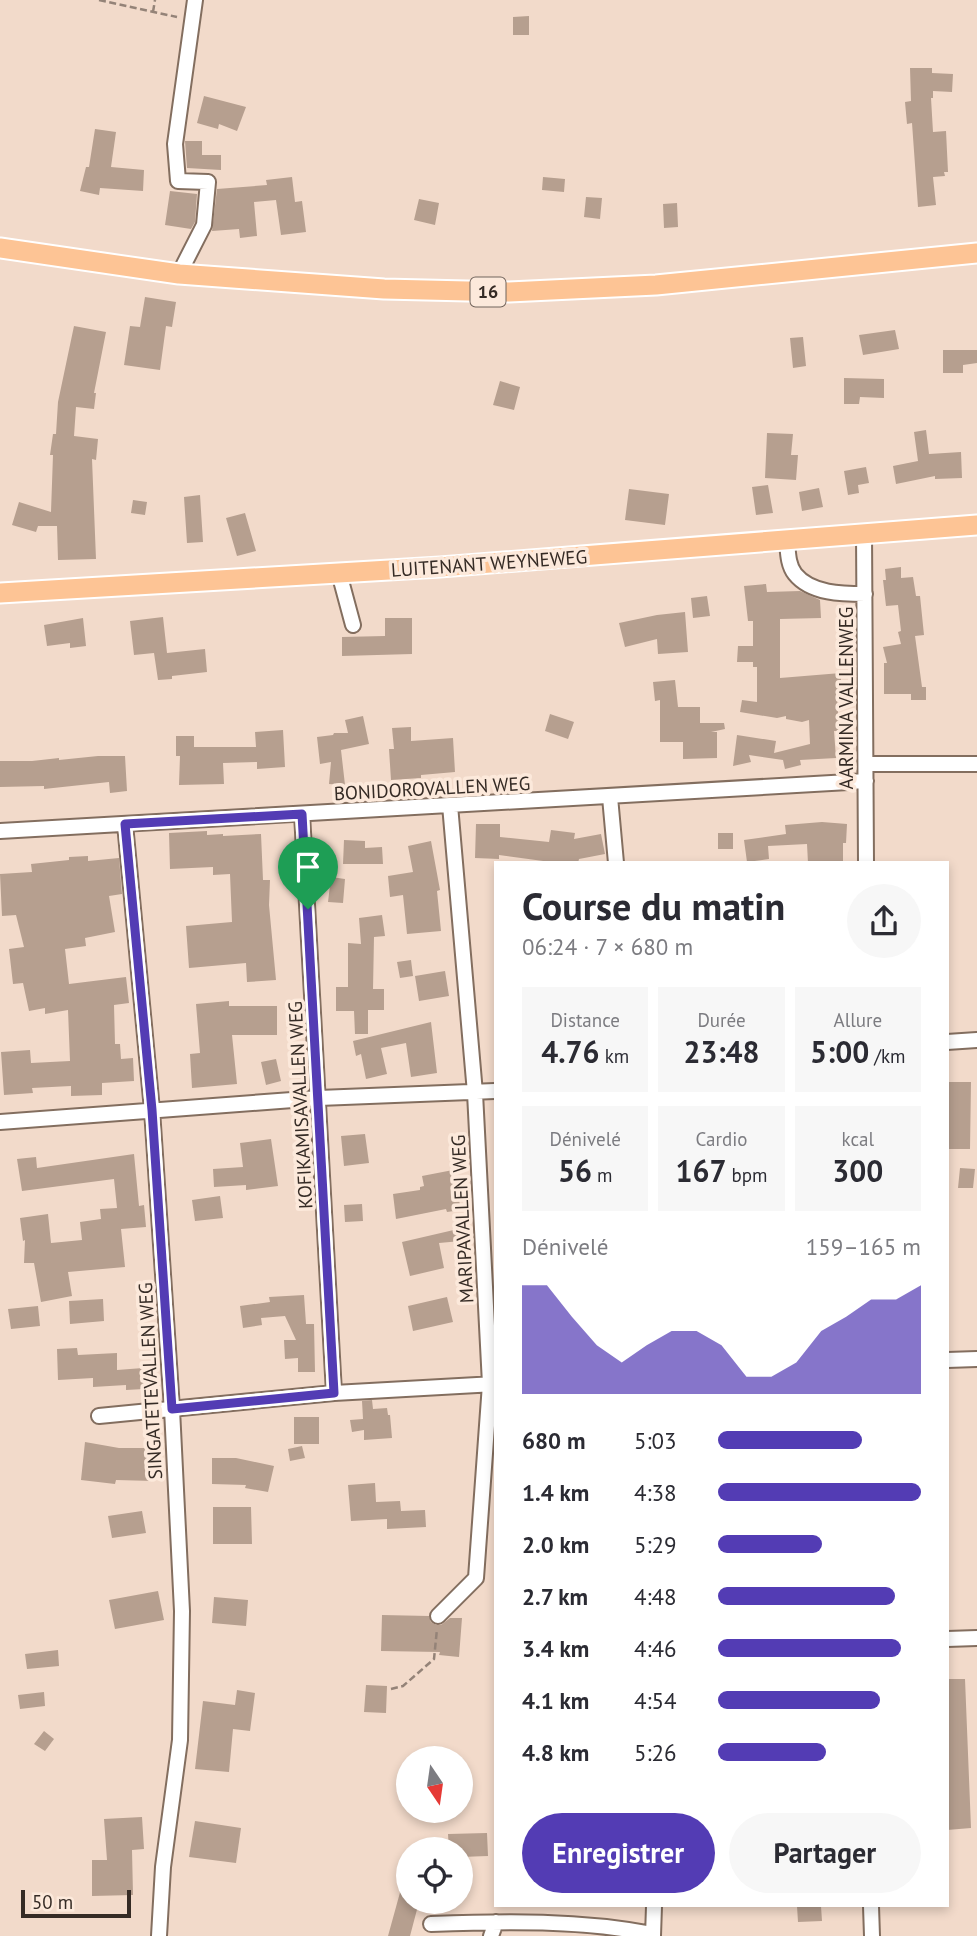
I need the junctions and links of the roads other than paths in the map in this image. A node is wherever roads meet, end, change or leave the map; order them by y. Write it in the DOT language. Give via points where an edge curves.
graph roads {
  1 [pos="195,0"];
  2 [pos="0,248"];
  3 [pos="977,253"];
  4 [pos="179,274"];
  5 [pos="977,525"];
  6 [pos="864,533"];
  7 [pos="787,541"];
  8 [pos="339,573"];
  9 [pos="0,593"];
  10 [pos="865,594"];
  11 [pos="353,625"];
  12 [pos="866,764"];
  13 [pos="977,764"];
  14 [pos="866,781"];
  15 [pos="610,797"];
  16 [pos="450,806"];
  17 [pos="302,814"];
  18 [pos="125,824"];
  19 [pos="0,831"];
  20 [pos="616,861"];
  21 [pos="866,861"];
  22 [pos="977,1040"];
  23 [pos="949,1042"];
  24 [pos="494,1091"];
  25 [pos="475,1093"];
  26 [pos="319,1097"];
  27 [pos="152,1110"];
  28 [pos="0,1122"];
  29 [pos="977,1359"];
  30 [pos="949,1360"];
  31 [pos="493,1384"];
  32 [pos="334,1393"];
  33 [pos="172,1409"];
  34 [pos="99,1416"];
  35 [pos="438,1616"];
  36 [pos="977,1638"];
  37 [pos="949,1639"];
  38 [pos="654,1907"];
  39 [pos="871,1907"];
  40 [pos="431,1924"];
  41 [pos="493,1929"];
  42 [pos="653,1935"];
  43 [pos="159,1936"];
  44 [pos="872,1936"];
  1 -- 4 [label="street" via="175,144 178,181 208,182 204,225"];
  2 -- 4 [label="main road, 16"];
  3 -- 4 [label="main road, 16" via="656,285 509,292 371,289"];
  5 -- 6 [label="main road, LUITENANT WEYNEWEG"];
  6 -- 7 [label="main road, LUITENANT WEYNEWEG"];
  6 -- 10 [label="street, AARMINA VALLENWEG"];
  7 -- 8 [label="main road, LUITENANT WEYNEWEG"];
  7 -- 10 [label="street" via="789,562 799,578 836,594"];
  8 -- 9 [label="main road, LUITENANT WEYNEWEG"];
  8 -- 11 [label="street"];
  10 -- 12 [label="street, AARMINA VALLENWEG"];
  12 -- 13 [label="street"];
  12 -- 14 [label="street, AARMINA VALLENWEG"];
  14 -- 15 [label="street, BONIDOROVALLEN WEG"];
  14 -- 21 [label="street, AARMINA VALLENWEG"];
  15 -- 16 [label="street, BONIDOROVALLEN WEG"];
  15 -- 20 [label="street"];
  16 -- 17 [label="street, BONIDOROVALLEN WEG"];
  16 -- 25 [label="street, MARIPAVALLEN WEG"];
  17 -- 18 [label="street, BONIDOROVALLEN WEG"];
  17 -- 26 [label="street, KOFIKAMISAVALLEN WEG"];
  18 -- 19 [label="street, BONIDOROVALLEN WEG"];
  18 -- 27 [label="street, SINGATETEVALLEN WEG"];
  22 -- 23 [label="street"];
  24 -- 25 [label="street"];
  25 -- 26 [label="street"];
  25 -- 31 [label="street, MARIPAVALLEN WEG"];
  26 -- 27 [label="street"];
  26 -- 32 [label="street, KOFIKAMISAVALLEN WEG"];
  27 -- 28 [label="street"];
  27 -- 33 [label="street, SINGATETEVALLEN WEG"];
  29 -- 30 [label="street"];
  31 -- 32 [label="street"];
  31 -- 35 [label="street, MARIPAVALLEN WEG" via="476,1578"];
  32 -- 33 [label="street"];
  33 -- 34 [label="street"];
  33 -- 43 [label="street, SINGATETEVALLEN WEG" via="182,1611 180,1740"];
  36 -- 37 [label="street"];
  38 -- 42 [label="street"];
  39 -- 44 [label="street"];
  40 -- 41 [label="street"];
  41 -- 42 [label="street" via="547,1922 614,1926"];
}
